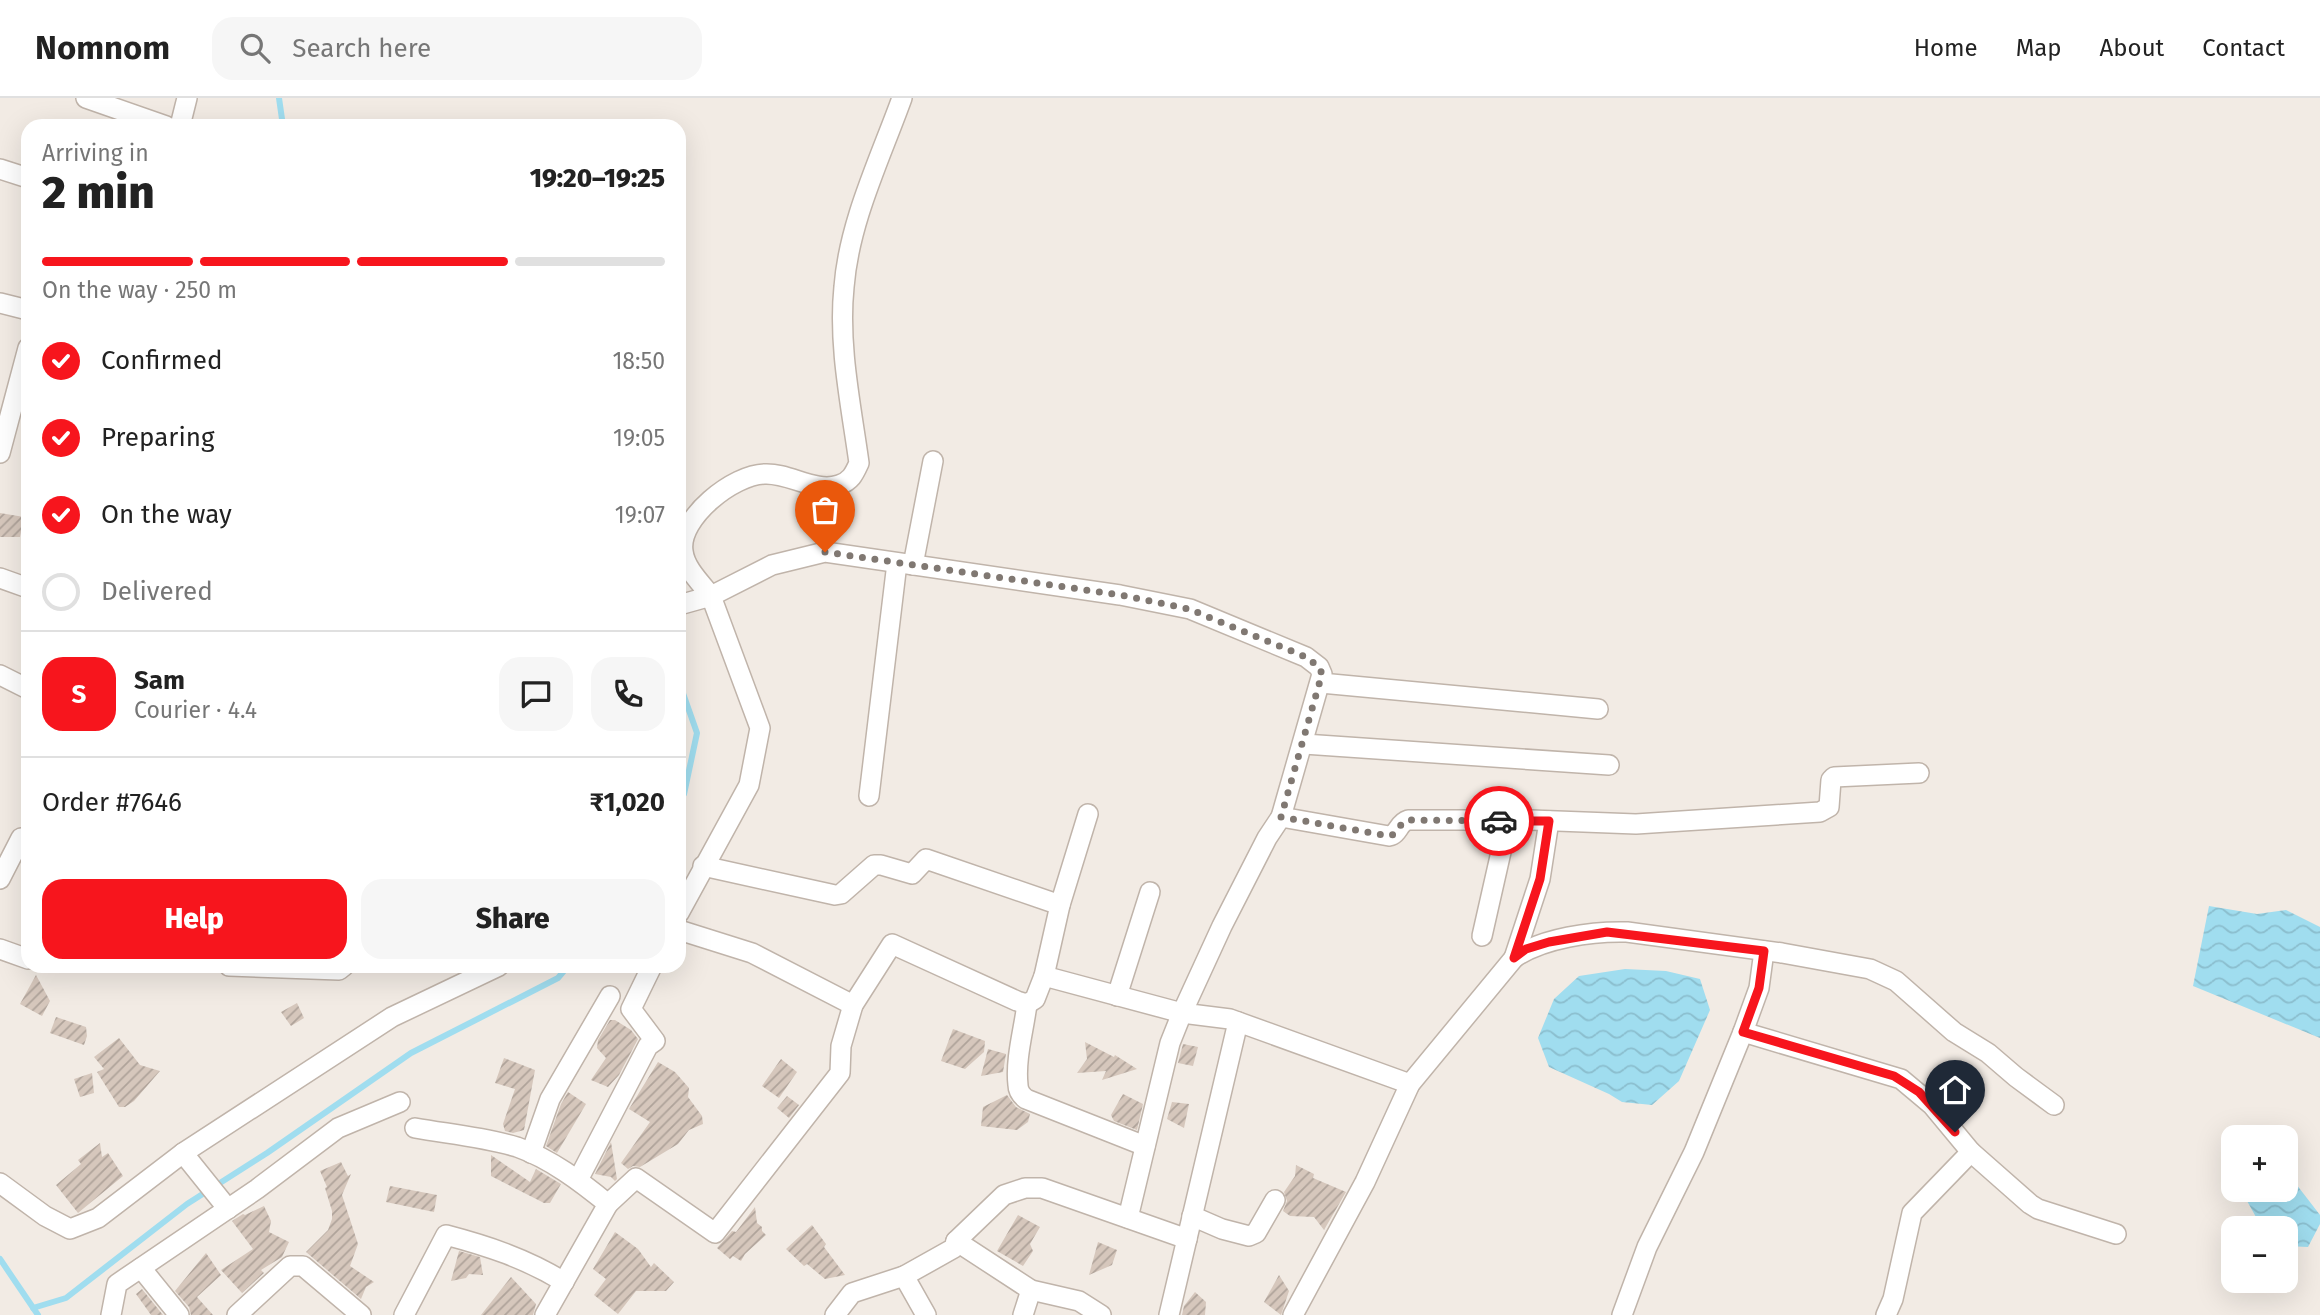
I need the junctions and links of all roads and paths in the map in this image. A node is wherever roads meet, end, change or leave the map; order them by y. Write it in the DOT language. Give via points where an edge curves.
graph roads {
  1 [pos="86,98"];
  2 [pos="187,98"];
  3 [pos="902,98"];
  4 [pos="146,119"];
  5 [pos="182,119"];
  6 [pos="0,169"];
  7 [pos="21,176"];
  8 [pos="0,303"];
  9 [pos="21,308"];
  10 [pos="21,374"];
  11 [pos="0,453"];
  12 [pos="933,461"];
  13 [pos="686,527"];
  14 [pos="686,564"];
  15 [pos="905,564"];
  16 [pos="0,578"];
  17 [pos="21,586"];
  18 [pos="711,596"];
  19 [pos="686,602"];
  20 [pos="0,676"];
  21 [pos="1321,683"];
  22 [pos="21,686"];
  23 [pos="1598,709"];
  24 [pos="1304,744"];
  25 [pos="1609,765"];
  26 [pos="1919,773"];
  27 [pos="869,796"];
  28 [pos="1088,814"];
  29 [pos="1281,817"];
  30 [pos="1508,821"];
  31 [pos="1549,821"];
  32 [pos="21,838"];
  33 [pos="703,866"];
  34 [pos="0,879"];
  35 [pos="1150,892"];
  36 [pos="686,899"];
  37 [pos="1060,905"];
  38 [pos="686,932"];
  39 [pos="1482,936"];
  40 [pos="0,949"];
  41 [pos="21,956"];
  42 [pos="1514,958"];
  43 [pos="1764,958"];
  44 [pos="484,973"];
  45 [pos="649,973"];
  46 [pos="1044,976"];
  47 [pos="610,996"];
  48 [pos="1118,996"];
  49 [pos="1027,1004"];
  50 [pos="853,1005"];
  51 [pos="1182,1013"];
  52 [pos="1238,1022"];
  53 [pos="1743,1032"];
  54 [pos="1410,1084"];
  55 [pos="400,1102"];
  56 [pos="2054,1105"];
  57 [pos="415,1128"];
  58 [pos="1145,1146"];
  59 [pos="1971,1152"];
  60 [pos="183,1153"];
  61 [pos="531,1153"];
  62 [pos="578,1180"];
  63 [pos="0,1183"];
  64 [pos="1275,1200"];
  65 [pos="223,1202"];
  66 [pos="608,1204"];
  67 [pos="1192,1216"];
  68 [pos="1128,1218"];
  69 [pos="2116,1234"];
  70 [pos="1187,1239"];
  71 [pos="956,1241"];
  72 [pos="141,1268"];
  73 [pos="904,1276"];
  74 [pos="564,1282"];
  75 [pos="1031,1290"];
  76 [pos="552,1313"];
  77 [pos="111,1315"];
  78 [pos="179,1315"];
  79 [pos="237,1315"];
  80 [pos="361,1315"];
  81 [pos="404,1315"];
  82 [pos="835,1315"];
  83 [pos="926,1315"];
  84 [pos="1023,1315"];
  85 [pos="1101,1315"];
  86 [pos="1169,1315"];
  87 [pos="1293,1315"];
  88 [pos="1622,1315"];
  89 [pos="1886,1315"];
  1 -- 4 [label="street"];
  2 -- 5 [label="street"];
  3 -- 13 [label="street" via="854,230 844,286 843,338 859,463 851,479 836,486 815,486 782,475 744,479 712,499"];
  6 -- 7 [label="street"];
  8 -- 9 [label="street"];
  10 -- 11 [label="street"];
  12 -- 15 [label="street"];
  14 -- 18 [label="street"];
  15 -- 18 [label="street" via="825,552 772,565"];
  15 -- 21 [label="street" via="1189,609 1306,657 1319,667"];
  15 -- 27 [label="street"];
  16 -- 17 [label="street"];
  18 -- 19 [label="street"];
  18 -- 33 [label="street" via="760,728 749,785"];
  20 -- 22 [label="street"];
  21 -- 23 [label="street"];
  21 -- 24 [label="street"];
  24 -- 25 [label="street"];
  24 -- 29 [label="street"];
  26 -- 31 [label="street" via="1834,777 1829,807 1820,813 1649,824"];
  28 -- 37 [label="street"];
  29 -- 30 [label="street" via="1389,836 1408,820"];
  29 -- 51 [label="street" via="1222,926"];
  30 -- 31 [label="street"];
  30 -- 39 [label="street"];
  31 -- 42 [label="street" via="1540,879"];
  32 -- 34 [label="street"];
  33 -- 36 [label="street"];
  33 -- 37 [label="street" via="835,895 874,865 912,874 926,859"];
  35 -- 48 [label="street"];
  37 -- 46 [label="street"];
  38 -- 50 [label="street" via="752,953"];
  40 -- 41 [label="street"];
  42 -- 43 [label="street" via="1549,942 1607,932"];
  42 -- 54 [label="street"];
  43 -- 53 [label="street"];
  43 -- 56 [label="street" via="1845,963 1896,981 1954,1032"];
  44 -- 60 [label="street" via="392,1017"];
  45 -- 62 [label="street" via="631,1009 655,1041 648,1046"];
  46 -- 48 [label="street"];
  46 -- 49 [label="street" via="1035,999"];
  47 -- 61 [label="street" via="550,1099"];
  48 -- 51 [label="street"];
  49 -- 50 [label="street" via="892,944"];
  49 -- 58 [label="street" via="1017,1084 1020,1093"];
  50 -- 66 [label="street" via="839,1073 715,1233 636,1178"];
  51 -- 52 [label="street"];
  51 -- 58 [label="street" via="1170,1043"];
  52 -- 54 [label="street"];
  52 -- 67 [label="street"];
  53 -- 59 [label="street" via="1901,1079 1919,1092"];
  53 -- 88 [label="street" via="1694,1152 1647,1247"];
  54 -- 87 [label="street" via="1359,1194"];
  55 -- 65 [label="street" via="338,1128"];
  57 -- 61 [label="street" via="484,1139"];
  58 -- 68 [label="street"];
  59 -- 69 [label="street" via="2038,1209"];
  59 -- 89 [label="street" via="1912,1213"];
  60 -- 63 [label="street" via="99,1218 70,1229"];
  60 -- 65 [label="street"];
  61 -- 62 [label="street"];
  62 -- 66 [label="street"];
  64 -- 67 [label="street" via="1256,1233 1249,1236"];
  65 -- 72 [label="street"];
  66 -- 74 [label="street"];
  67 -- 70 [label="street"];
  68 -- 70 [label="street"];
  68 -- 71 [label="street" via="1042,1188 1025,1188 1004,1195"];
  70 -- 86 [label="street"];
  71 -- 73 [label="street" via="954,1248"];
  71 -- 75 [label="street"];
  72 -- 77 [label="street" via="117,1284"];
  72 -- 78 [label="street"];
  73 -- 82 [label="street" via="852,1293"];
  73 -- 83 [label="street"];
  74 -- 76 [label="street"];
  74 -- 81 [label="street" via="491,1246 446,1235"];
  75 -- 84 [label="street"];
  75 -- 85 [label="street" via="1079,1300"];
  79 -- 80 [label="street" via="290,1266 298,1265"];
}
